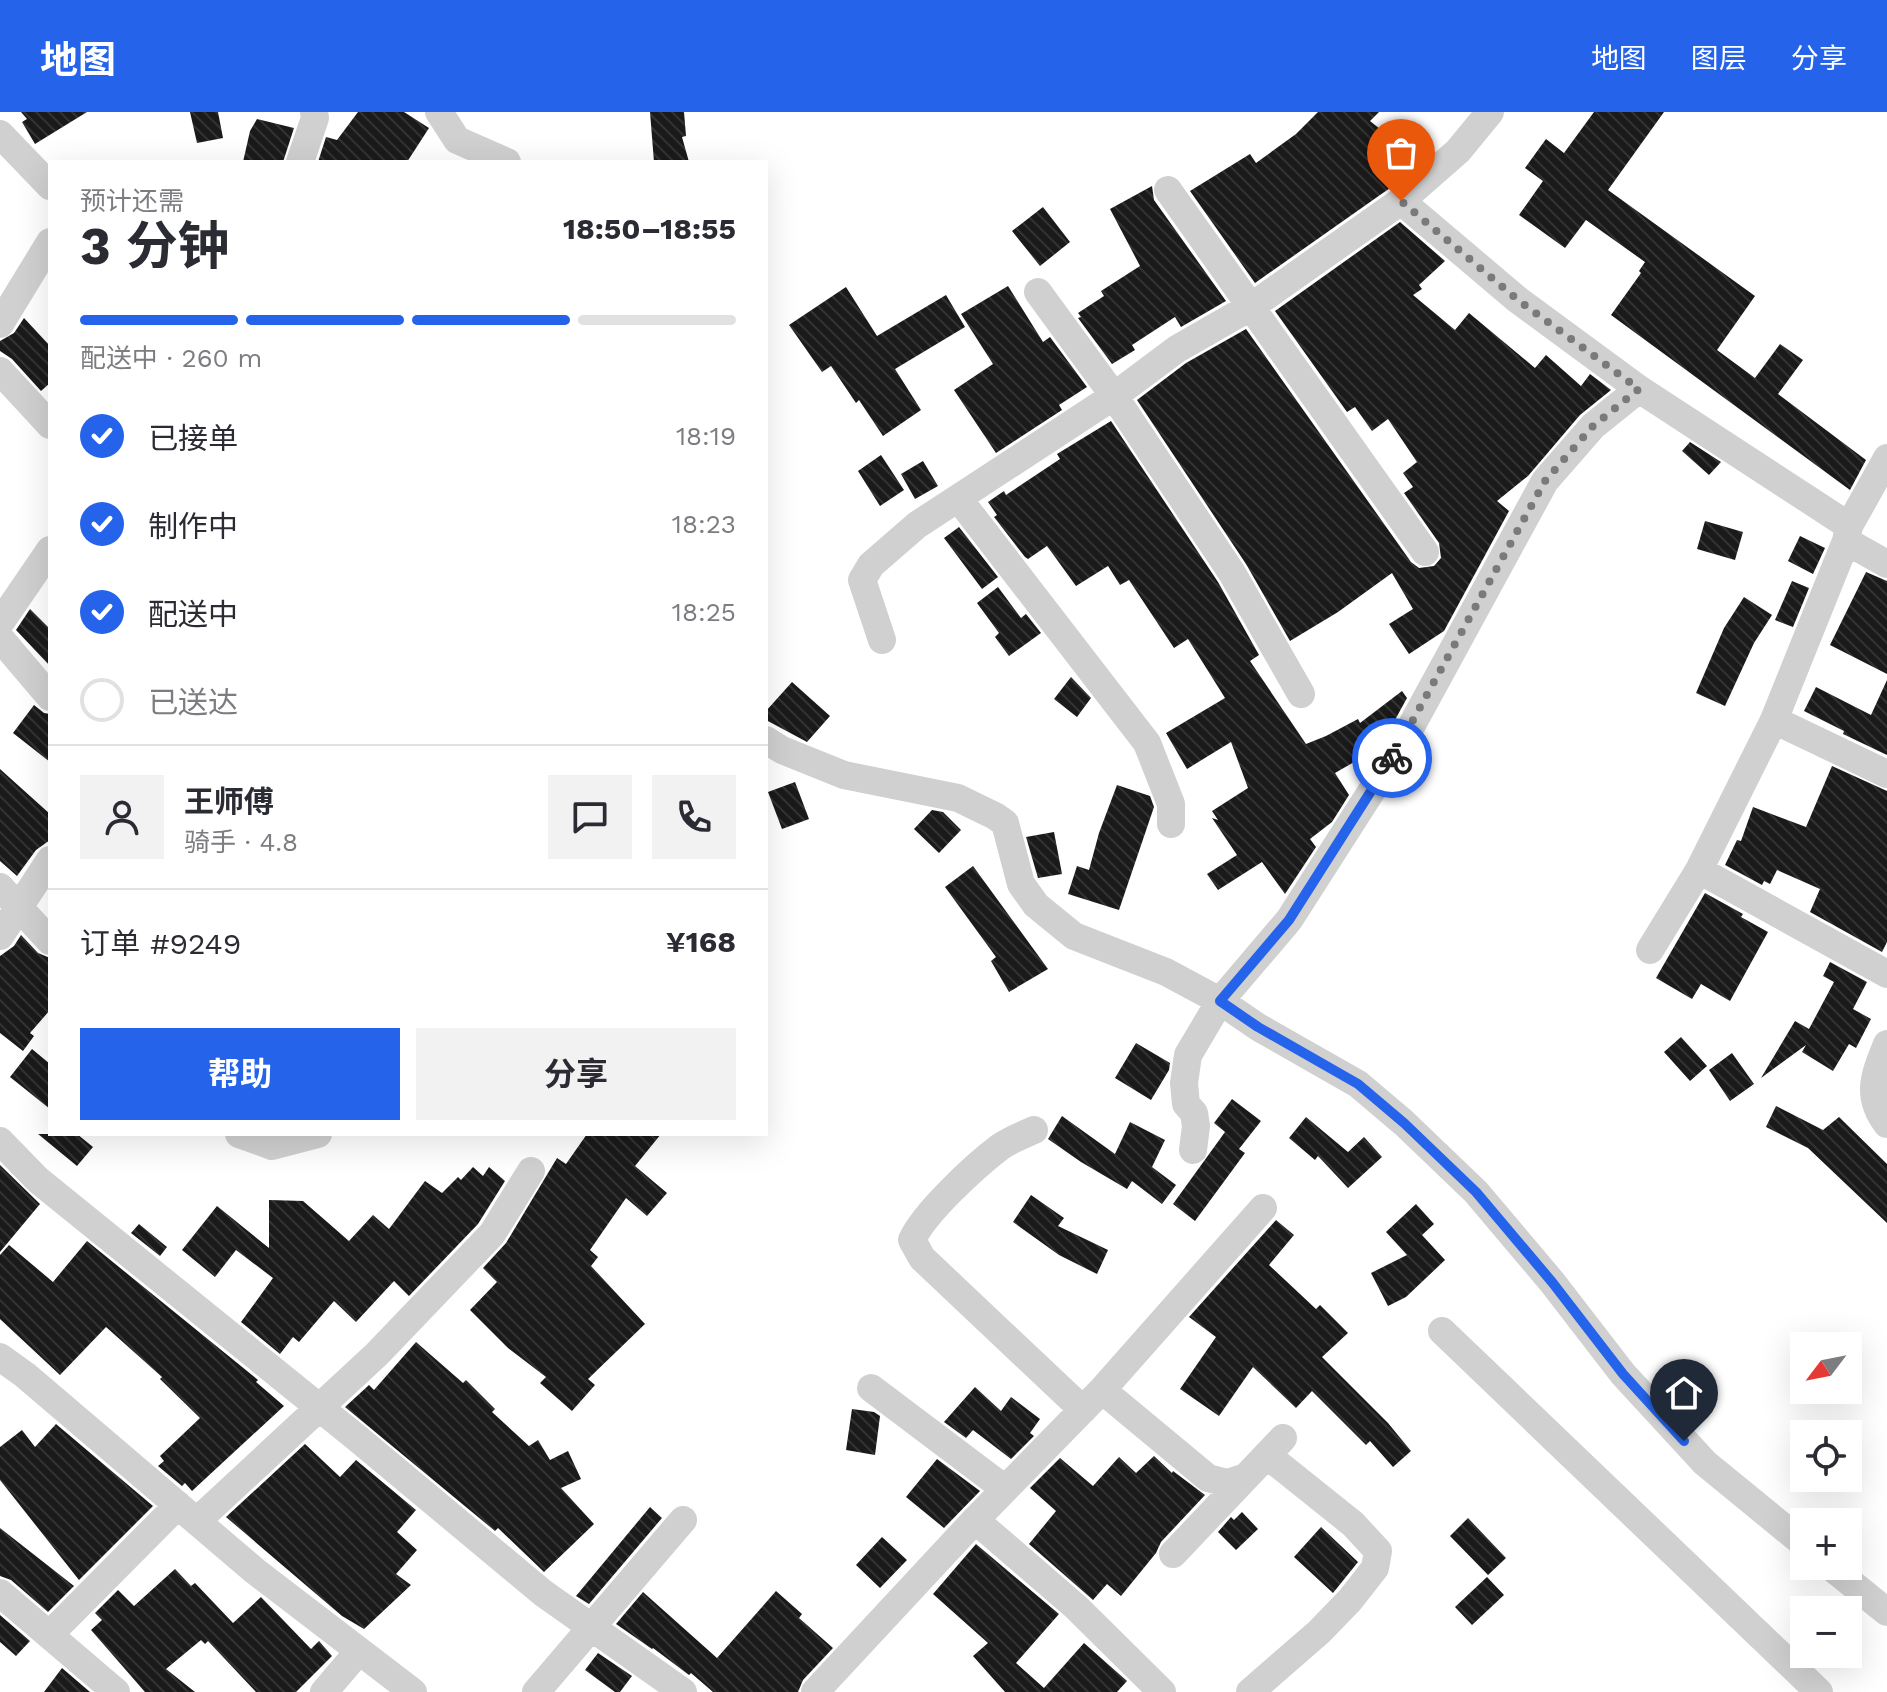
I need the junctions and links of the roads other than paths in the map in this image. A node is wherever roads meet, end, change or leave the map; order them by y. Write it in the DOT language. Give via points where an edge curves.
graph roads {
  1 [pos="314,112"];
  2 [pos="439,112"];
  3 [pos="1490,112"];
  4 [pos="0,134"];
  5 [pos="301,160"];
  6 [pos="502,160"];
  7 [pos="48,184"];
  8 [pos="1168,190"];
  9 [pos="1401,201"];
  10 [pos="48,245"];
  11 [pos="1038,292"];
  12 [pos="1252,306"];
  13 [pos="0,324"];
  14 [pos="0,371"];
  15 [pos="1639,389"];
  16 [pos="1114,396"];
  17 [pos="48,423"];
  18 [pos="1887,458"];
  19 [pos="958,498"];
  20 [pos="1848,533"];
  21 [pos="1425,552"];
  22 [pos="48,553"];
  23 [pos="1887,564"];
  24 [pos="0,623"];
  25 [pos="0,638"];
  26 [pos="882,640"];
  27 [pos="1301,694"];
  28 [pos="48,695"];
  29 [pos="1774,720"];
  30 [pos="768,741"];
  31 [pos="1887,774"];
  32 [pos="1171,824"];
  33 [pos="48,862"];
  34 [pos="1699,870"];
  35 [pos="9,897"];
  36 [pos="0,936"];
  37 [pos="48,939"];
  38 [pos="1650,950"];
  39 [pos="1887,974"];
  40 [pos="1220,1001"];
  41 [pos="1887,1044"];
  42 [pos="1887,1124"];
  43 [pos="1034,1130"];
  44 [pos="244,1136"];
  45 [pos="310,1136"];
  46 [pos="0,1141"];
  47 [pos="1193,1150"];
  48 [pos="531,1171"];
  49 [pos="1263,1208"];
  50 [pos="1442,1331"];
  51 [pos="0,1357"];
  52 [pos="871,1388"];
  53 [pos="1093,1400"];
  54 [pos="319,1408"];
  55 [pos="1246,1477"];
  56 [pos="1005,1489"];
  57 [pos="187,1513"];
  58 [pos="683,1520"];
  59 [pos="975,1520"];
  60 [pos="1790,1533"];
  61 [pos="1173,1554"];
  62 [pos="1847,1580"];
  63 [pos="0,1593"];
  64 [pos="1887,1612"];
  65 [pos="592,1627"];
  66 [pos="49,1635"];
  67 [pos="359,1651"];
  68 [pos="1149,1688"];
  69 [pos="116,1692"];
  70 [pos="324,1692"];
  71 [pos="413,1692"];
  72 [pos="536,1692"];
  73 [pos="683,1692"];
  74 [pos="815,1692"];
  75 [pos="1250,1692"];
  76 [pos="1819,1692"];
  1 -- 5 [label="street"];
  2 -- 6 [label="street" via="457,140"];
  3 -- 9 [label="street" via="1458,151"];
  4 -- 7 [label="street"];
  8 -- 12 [label="street"];
  9 -- 12 [label="street"];
  9 -- 15 [label="street" via="1518,300"];
  10 -- 13 [label="street"];
  11 -- 16 [label="street"];
  12 -- 16 [label="street" via="1177,349"];
  12 -- 21 [label="street"];
  14 -- 17 [label="street"];
  15 -- 20 [label="street"];
  15 -- 40 [label="street" via="1593,426 1545,481 1401,745 1289,920"];
  16 -- 19 [label="street"];
  16 -- 27 [label="street" via="1232,573"];
  18 -- 20 [label="street"];
  19 -- 26 [label="street" via="917,525 871,565 862,580"];
  19 -- 32 [label="street" via="1147,743 1171,804"];
  20 -- 23 [label="street"];
  20 -- 29 [label="street"];
  22 -- 24 [label="street"];
  25 -- 28 [label="street"];
  29 -- 31 [label="street"];
  29 -- 34 [label="street"];
  30 -- 40 [label="street" via="844,775 958,798 995,816 1005,823 1021,884 1036,905 1074,936 1166,972"];
  33 -- 35 [label="street"];
  34 -- 38 [label="street"];
  34 -- 39 [label="street"];
  35 -- 36 [label="street"];
  35 -- 37 [label="street"];
  40 -- 47 [label="street" via="1188,1055 1184,1083 1196,1126"];
  40 -- 60 [label="street" via="1358,1084 1404,1123 1476,1192 1623,1374 1705,1463"];
  41 -- 42 [label="street" via="1874,1086 1876,1109"];
  43 -- 53 [label="street" via="1001,1146 934,1209 912,1240 922,1258"];
  44 -- 45 [label="street" via="272,1146"];
  46 -- 54 [label="street" via="38,1180"];
  48 -- 54 [label="street" via="492,1234"];
  49 -- 53 [label="street"];
  50 -- 76 [label="street"];
  51 -- 57 [label="street"];
  52 -- 56 [label="street"];
  53 -- 55 [label="street" via="1208,1478 1227,1483"];
  53 -- 56 [label="street"];
  54 -- 57 [label="street"];
  54 -- 65 [label="street" via="543,1593"];
  55 -- 61 [label="street"];
  55 -- 75 [label="street" via="1276,1447 1378,1551 1375,1568 1350,1600"];
  56 -- 59 [label="street"];
  57 -- 66 [label="street"];
  57 -- 67 [label="street"];
  58 -- 65 [label="street"];
  59 -- 68 [label="street" via="1076,1607"];
  59 -- 74 [label="street"];
  62 -- 64 [label="street"];
  63 -- 66 [label="street"];
  65 -- 72 [label="street"];
  65 -- 73 [label="street"];
  66 -- 69 [label="street"];
  67 -- 70 [label="street"];
  67 -- 71 [label="street"];
}
